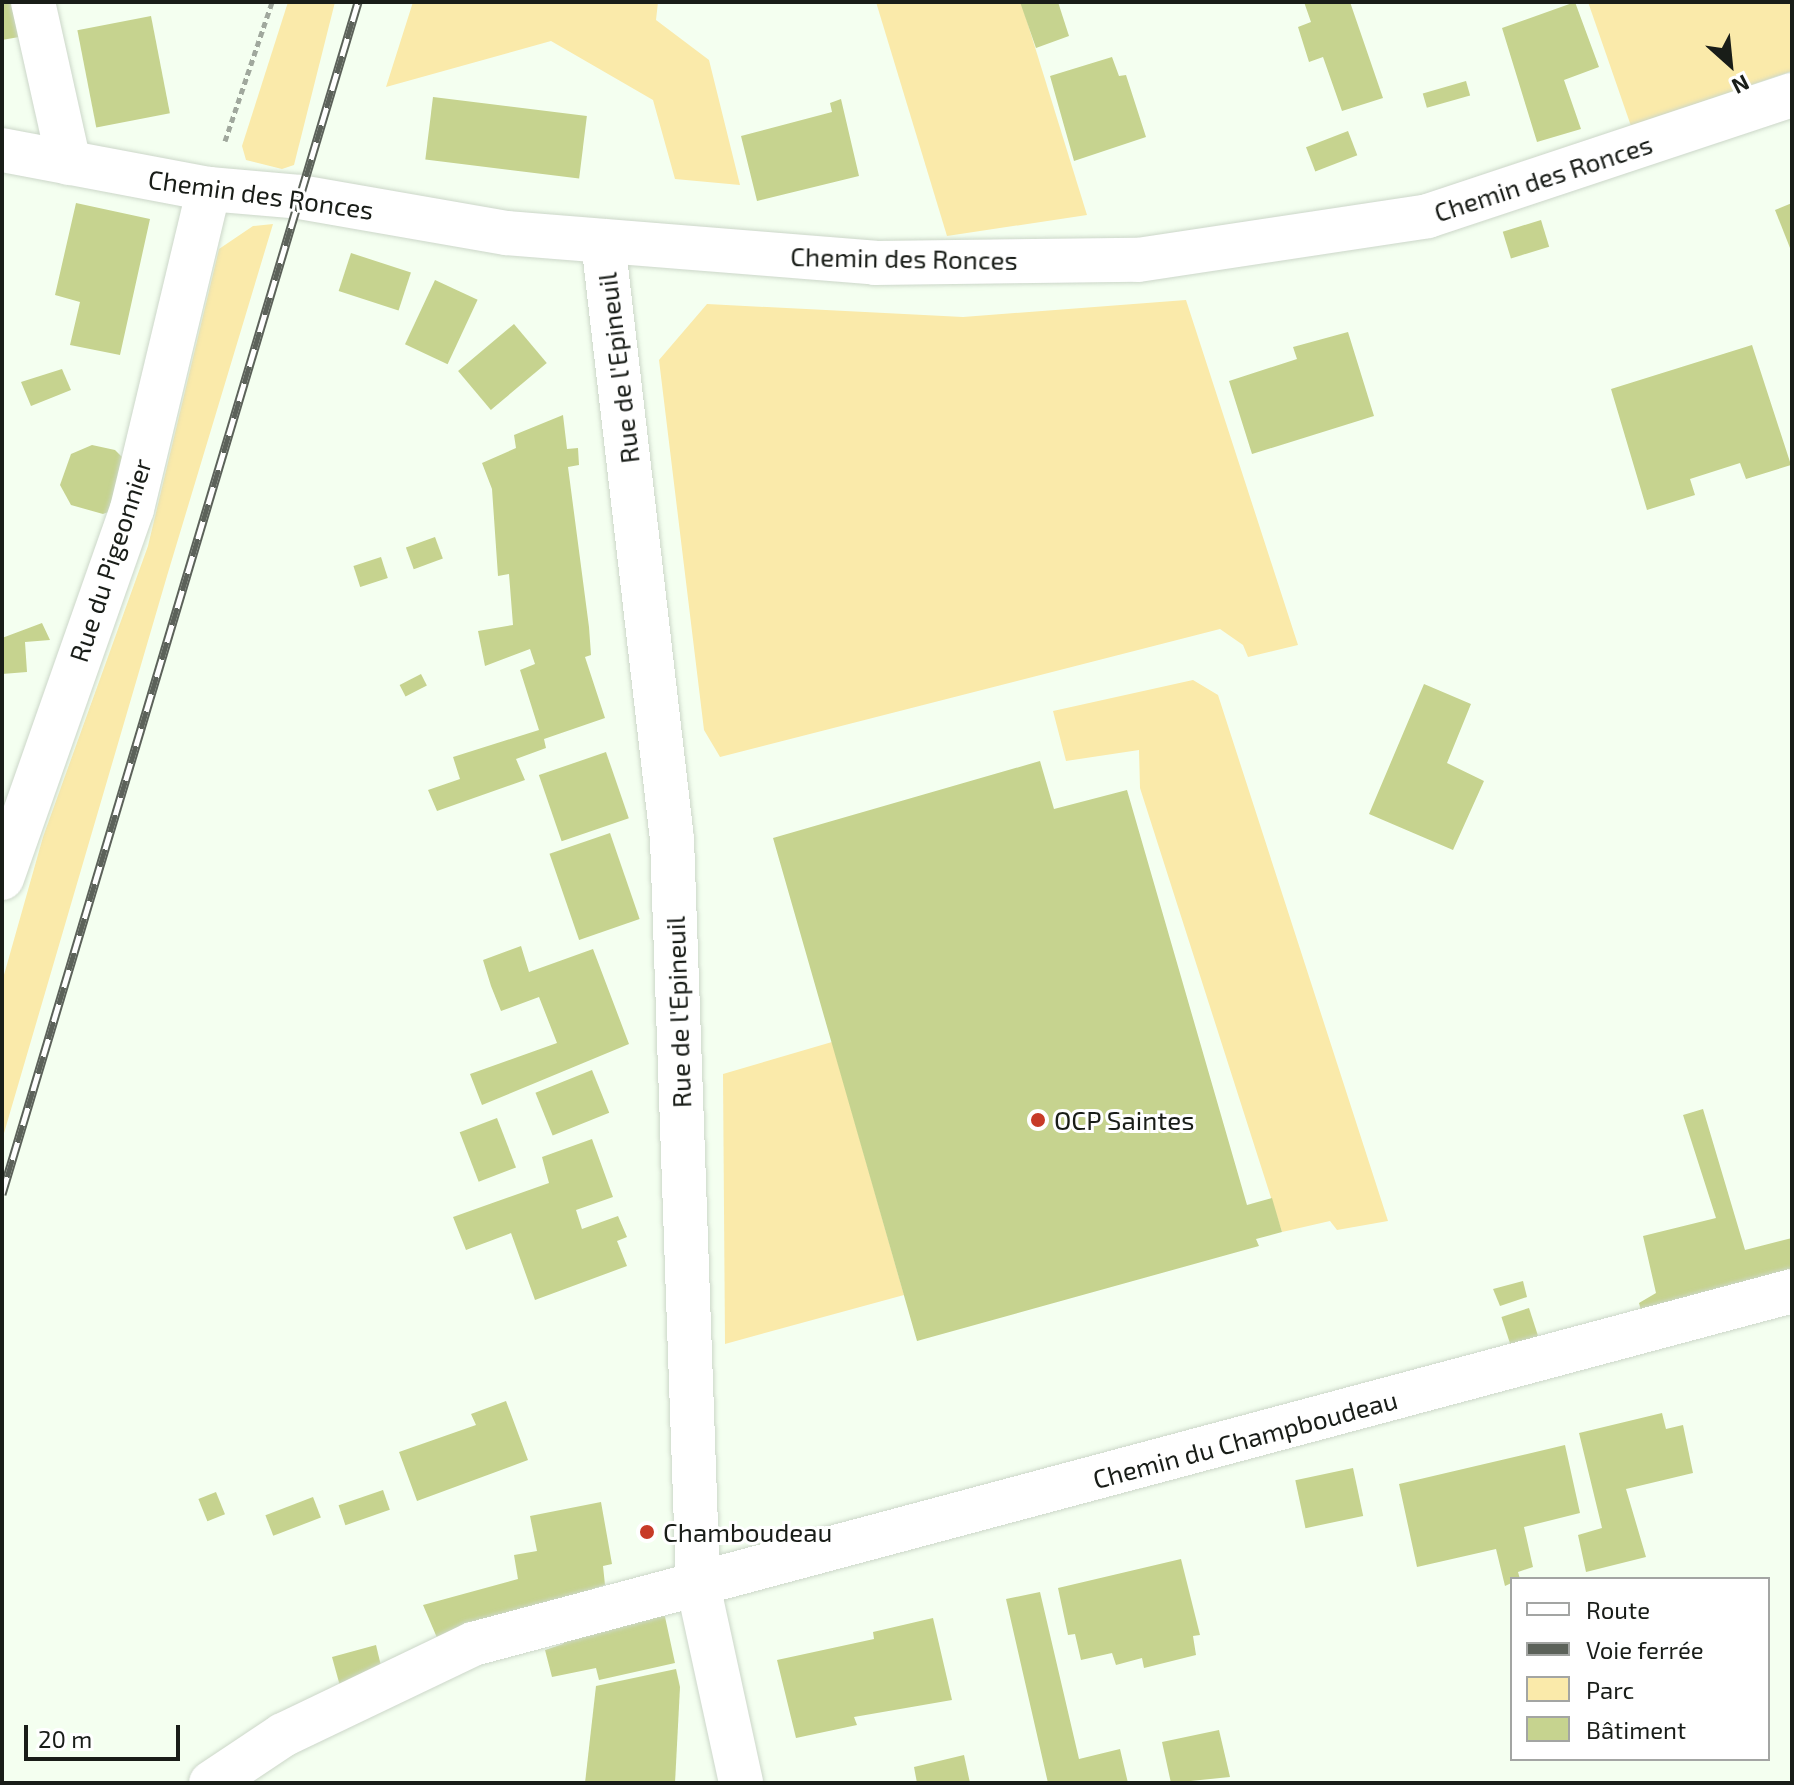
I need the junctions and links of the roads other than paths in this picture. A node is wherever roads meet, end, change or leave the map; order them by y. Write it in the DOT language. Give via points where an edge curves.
graph roads {
  1 [pos="33,2"];
  2 [pos="1792,95"];
  3 [pos="2,150"];
  4 [pos="69,163"];
  5 [pos="209,189"];
  6 [pos="603,241"];
  7 [pos="5,857"];
  8 [pos="1792,1291"];
  9 [pos="698,1585"];
  10 [pos="211,1783"];
  11 [pos="741,1783"];
  1 -- 4 [label="street"];
  2 -- 6 [label="street, Chemin des Ronces" via="1428,216 1138,260 875,263"];
  3 -- 4 [label="street, Chemin des Ronces"];
  4 -- 5 [label="street, Chemin des Ronces"];
  5 -- 6 [label="street, Chemin des Ronces" via="300,197 506,233"];
  5 -- 7 [label="street, Rue du Pigeonnier" via="132,509"];
  6 -- 9 [label="street, Rue de l'Epineuil" via="672,839"];
  8 -- 9 [label="street, Chemin du Champboudeau"];
  9 -- 10 [label="street, Chemin du Champboudeau" via="473,1644 283,1735"];
  9 -- 11 [label="street, Rue de l'Epineuil"];
}
